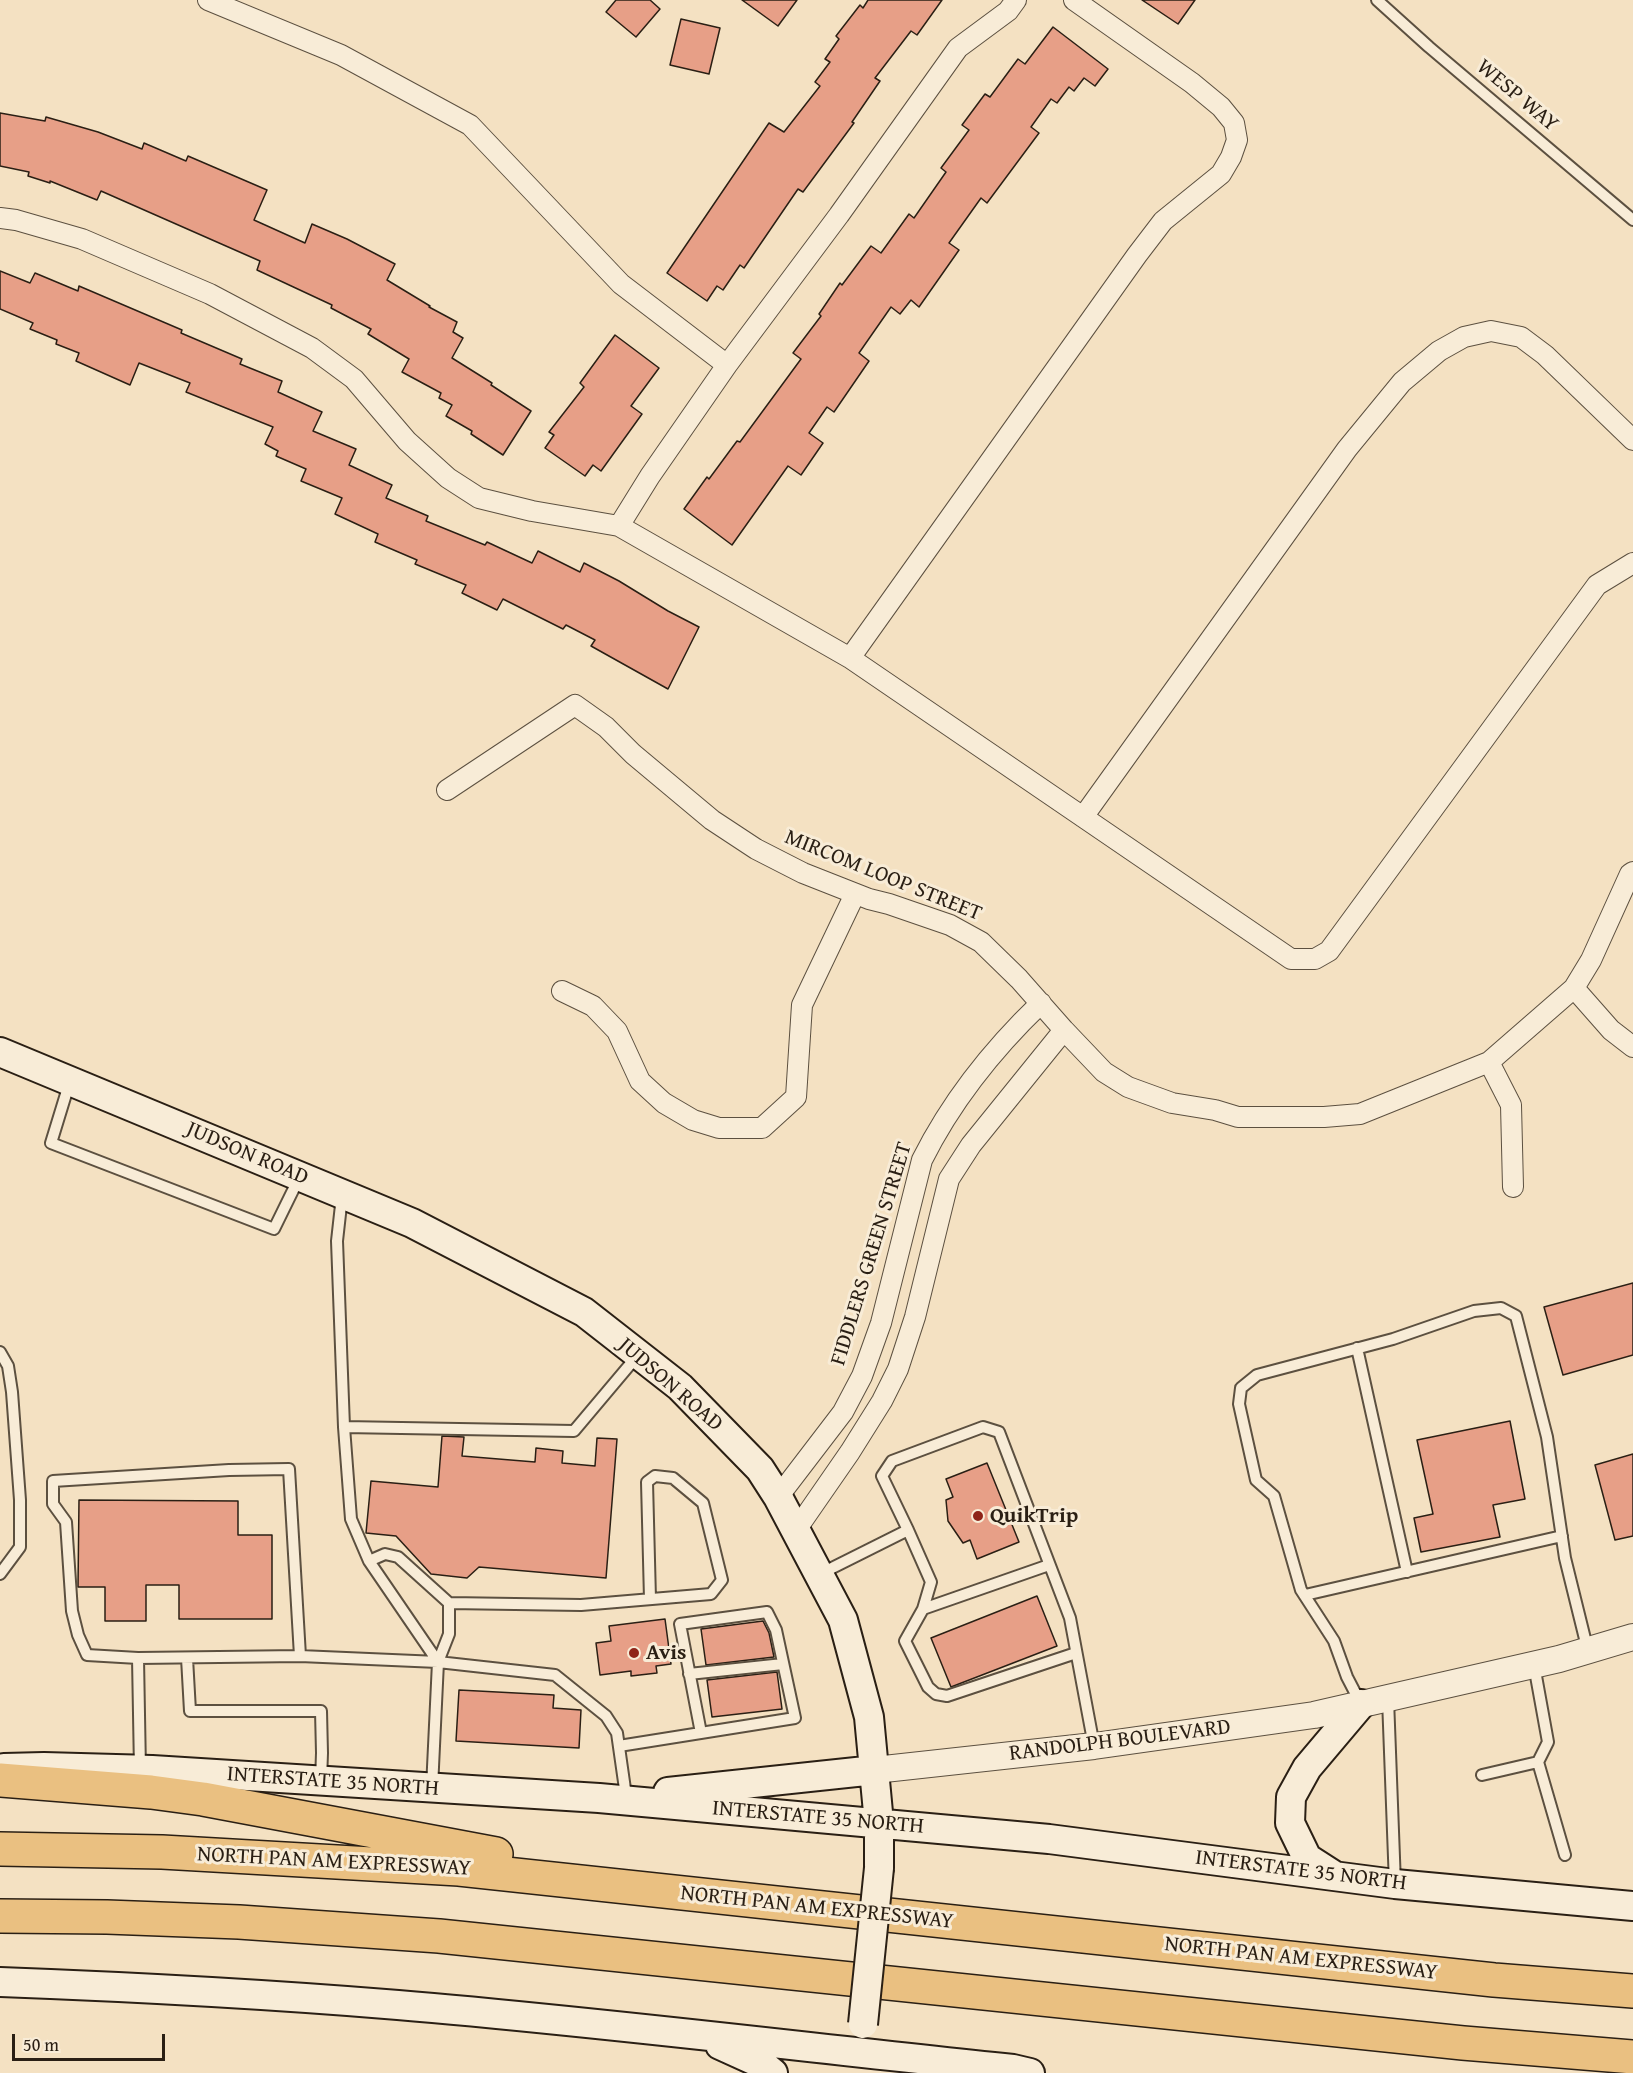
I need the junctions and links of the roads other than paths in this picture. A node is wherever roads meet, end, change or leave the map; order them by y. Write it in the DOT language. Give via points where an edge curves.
graph roads {
  1 [pos="208,0"];
  2 [pos="1016,0"];
  3 [pos="1074,0"];
  4 [pos="1377,0"];
  5 [pos="0,218"];
  6 [pos="1633,220"];
  7 [pos="727,365"];
  8 [pos="1633,440"];
  9 [pos="619,526"];
  10 [pos="1633,563"];
  11 [pos="850,658"];
  12 [pos="447,790"];
  13 [pos="1083,817"];
  14 [pos="1633,872"];
  15 [pos="855,894"];
  16 [pos="1574,988"];
  17 [pos="562,991"];
  18 [pos="1041,1003"];
  19 [pos="1064,1030"];
  20 [pos="1633,1047"];
  21 [pos="0,1052"];
  22 [pos="1489,1062"];
  23 [pos="70,1081"];
  24 [pos="300,1176"];
  25 [pos="1513,1187"];
  26 [pos="343,1194"];
  27 [pos="1357,1348"];
  28 [pos="0,1352"];
  29 [pos="638,1354"];
  30 [pos="344,1427"];
  31 [pos="778,1497"];
  32 [pos="796,1530"];
  33 [pos="908,1530"];
  34 [pos="1562,1536"];
  35 [pos="369,1561"];
  36 [pos="1049,1565"];
  37 [pos="1407,1572"];
  38 [pos="0,1574"];
  39 [pos="820,1574"];
  40 [pos="1305,1595"];
  41 [pos="650,1599"];
  42 [pos="449,1603"];
  43 [pos="923,1609"];
  44 [pos="1633,1637"];
  45 [pos="1588,1651"];
  46 [pos="1076,1653"];
  47 [pos="300,1656"];
  48 [pos="138,1658"];
  49 [pos="188,1658"];
  50 [pos="438,1662"];
  51 [pos="783,1664"];
  52 [pos="1534,1665"];
  53 [pos="689,1674"];
  54 [pos="1374,1701"];
  55 [pos="701,1733"];
  56 [pos="619,1746"];
  57 [pos="1094,1746"];
  58 [pos="1538,1762"];
  59 [pos="0,1768"];
  60 [pos="140,1770"];
  61 [pos="875,1770"];
  62 [pos="1482,1775"];
  63 [pos="0,1780"];
  64 [pos="321,1781"];
  65 [pos="432,1788"];
  66 [pos="612,1797"];
  67 [pos="879,1823"];
  68 [pos="0,1849"];
  69 [pos="1565,1855"];
  70 [pos="1337,1877"];
  71 [pos="1395,1884"];
  72 [pos="707,1897"];
  73 [pos="1633,1906"];
  74 [pos="0,1916"];
  75 [pos="0,1982"];
  76 [pos="1633,1991"];
  77 [pos="697,2034"];
  78 [pos="1633,2057"];
  79 [pos="859,2063"];
  80 [pos="978,2065"];
  81 [pos="1018,2072"];
  82 [pos="773,2073"];
  83 [pos="949,2073"];
  1 -- 7 [label="street" via="341,55 470,125 621,284"];
  2 -- 7 [label="street" via="1008,11 958,48"];
  3 -- 11 [label="street" via="1221,107 1234,123 1237,140 1221,174 1163,221 1143,246"];
  4 -- 6 [label="lane, WESP WAY"];
  5 -- 9 [label="street" via="82,239 210,294 312,348 354,379 407,441 448,478 479,498"];
  7 -- 9 [label="street"];
  8 -- 13 [label="street" via="1521,337 1491,331 1464,337 1439,351 1402,382 1347,449"];
  9 -- 11 [label="street"];
  10 -- 13 [label="street" via="1597,585 1329,951 1315,959 1291,959"];
  11 -- 13 [label="street"];
  12 -- 15 [label="street, MIRCOM LOOP STREET" via="575,705 606,727 712,820 794,869"];
  14 -- 16 [label="street, MIRCOM LOOP STREET"];
  15 -- 17 [label="street" via="802,1005 796,1097 762,1128 719,1128 693,1120 664,1103 640,1081 617,1031 593,1006"];
  15 -- 18 [label="street, MIRCOM LOOP STREET" via="950,925 981,942"];
  16 -- 20 [label="street" via="1611,1030"];
  16 -- 22 [label="street, MIRCOM LOOP STREET"];
  18 -- 19 [label="street, MIRCOM LOOP STREET"];
  18 -- 31 [label="street, FIDDLERS GREEN STREET" via="1008,1036 956,1100 934,1136 922,1160 881,1323 862,1376 843,1412"];
  19 -- 22 [label="street, MIRCOM LOOP STREET" via="1104,1072 1128,1087 1172,1103 1238,1117 1360,1114"];
  19 -- 32 [label="street" via="971,1145 949,1179 898,1369 850,1452"];
  21 -- 23 [label="main road, JUDSON ROAD"];
  22 -- 25 [label="street" via="1511,1105"];
  23 -- 24 [label="main road, JUDSON ROAD"];
  23 -- 24 [label="lane" via="51,1143 274,1229"];
  24 -- 26 [label="main road, JUDSON ROAD"];
  26 -- 29 [label="main road, JUDSON ROAD" via="412,1223 584,1312"];
  26 -- 30 [label="lane" via="337,1241"];
  27 -- 34 [label="lane" via="1474,1311 1501,1308 1516,1316 1547,1437"];
  27 -- 37 [label="lane"];
  27 -- 40 [label="lane" via="1257,1375 1241,1388 1239,1404 1256,1479 1274,1496"];
  28 -- 38 [label="lane" via="8,1366 12,1392 20,1500 20,1547"];
  29 -- 30 [label="lane" via="574,1431"];
  29 -- 31 [label="main road, JUDSON ROAD" via="680,1387 760,1469"];
  30 -- 35 [label="lane" via="351,1519"];
  31 -- 32 [label="main road, JUDSON ROAD"];
  32 -- 39 [label="main road, JUDSON ROAD"];
  33 -- 36 [label="lane" via="882,1476 892,1461 983,1426 999,1432"];
  33 -- 39 [label="lane"];
  33 -- 43 [label="lane" via="931,1582"];
  34 -- 37 [label="lane"];
  34 -- 45 [label="lane"];
  35 -- 42 [label="lane" via="384,1554 398,1557"];
  35 -- 50 [label="lane"];
  36 -- 43 [label="lane"];
  36 -- 46 [label="lane" via="1070,1618"];
  37 -- 40 [label="lane"];
  39 -- 61 [label="main road, JUDSON ROAD" via="843,1620 859,1674"];
  40 -- 54 [label="lane" via="1334,1641 1347,1677"];
  41 -- 41 [label="lane" via="711,1594 722,1580 703,1503 673,1478 655,1476 647,1482"];
  41 -- 42 [label="lane" via="581,1605"];
  42 -- 50 [label="lane" via="449,1635"];
  43 -- 46 [label="lane" via="905,1641 928,1687 936,1694 947,1696"];
  44 -- 45 [label="street, RANDOLPH BOULEVARD"];
  45 -- 52 [label="street, RANDOLPH BOULEVARD"];
  46 -- 57 [label="lane"];
  47 -- 48 [label="lane" via="289,1469 53,1481 53,1504 66,1522 72,1611 87,1654"];
  47 -- 49 [label="lane"];
  47 -- 50 [label="lane"];
  48 -- 49 [label="lane"];
  48 -- 60 [label="lane"];
  49 -- 64 [label="lane" via="190,1711 321,1711"];
  50 -- 56 [label="lane" via="555,1675 606,1716 617,1733"];
  50 -- 65 [label="lane"];
  51 -- 53 [label="lane"];
  51 -- 53 [label="lane" via="776,1630 767,1612 680,1624"];
  51 -- 55 [label="lane" via="795,1718"];
  52 -- 54 [label="street, RANDOLPH BOULEVARD"];
  52 -- 58 [label="lane" via="1548,1742"];
  53 -- 55 [label="lane"];
  54 -- 57 [label="street, RANDOLPH BOULEVARD" via="1314,1715"];
  54 -- 70 [label="main road" via="1307,1768 1292,1797 1290,1823 1307,1858"];
  54 -- 71 [label="lane"];
  55 -- 56 [label="lane"];
  56 -- 66 [label="lane"];
  57 -- 61 [label="street, RANDOLPH BOULEVARD"];
  58 -- 62 [label="lane"];
  58 -- 69 [label="lane"];
  59 -- 60 [label="main road, INTERSTATE 35 NORTH"];
  60 -- 64 [label="main road, INTERSTATE 35 NORTH"];
  61 -- 66 [label="main road, RANDOLPH BOULEVARD"];
  61 -- 67 [label="main road, JUDSON ROAD"];
  63 -- 72 [label="highway" via="203,1799"];
  64 -- 65 [label="main road, INTERSTATE 35 NORTH"];
  65 -- 66 [label="main road, INTERSTATE 35 NORTH"];
  66 -- 67 [label="main road, INTERSTATE 35 NORTH"];
  67 -- 70 [label="main road, INTERSTATE 35 NORTH" via="1049,1839"];
  67 -- 79 [label="main road, JUDSON ROAD, bridge" via="879,1868"];
  68 -- 72 [label="highway, NORTH PAN AM EXPRESSWAY" via="162,1852 459,1869"];
  70 -- 71 [label="main road, INTERSTATE 35 NORTH"];
  71 -- 73 [label="main road, INTERSTATE 35 NORTH"];
  72 -- 76 [label="highway, NORTH PAN AM EXPRESSWAY" via="1494,1980"];
  74 -- 78 [label="highway" via="239,1922 438,1936 1451,2042"];
  75 -- 77 [label="main road" via="398,2005"];
  77 -- 79 [label="main road"];
  77 -- 82 [label="main road"];
  79 -- 80 [label="main road"];
  80 -- 81 [label="main road"];
  80 -- 83 [label="main road"];
}
